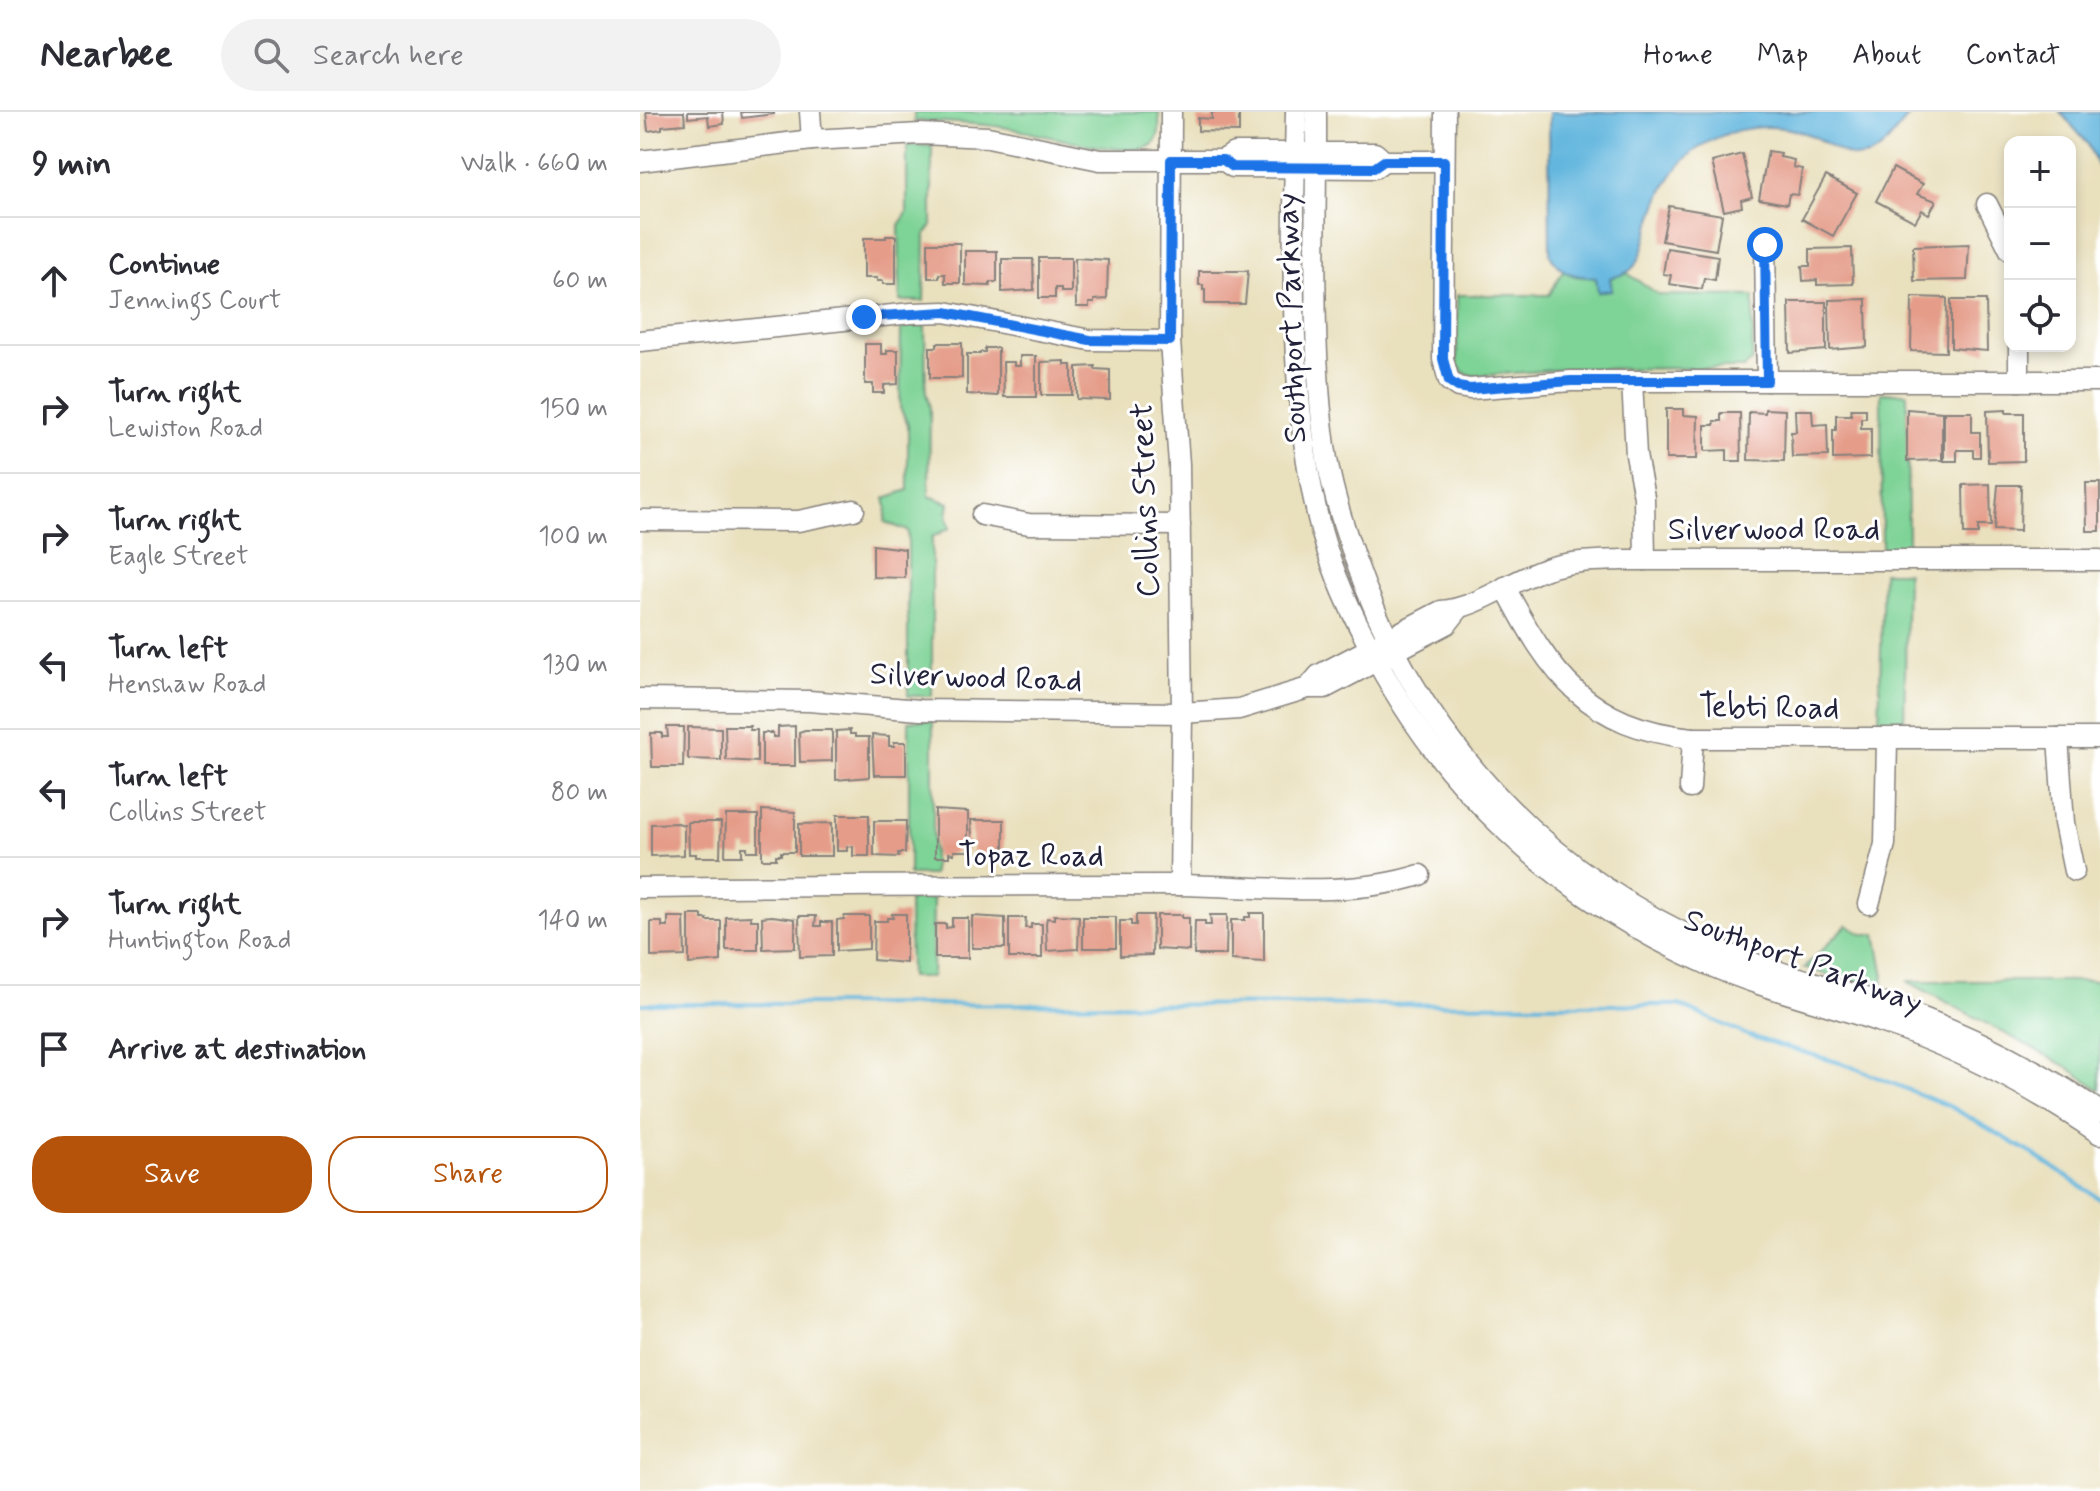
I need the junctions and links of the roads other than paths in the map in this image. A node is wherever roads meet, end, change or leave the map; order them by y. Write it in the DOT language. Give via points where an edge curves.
graph roads {
  1 [pos="810,112"];
  2 [pos="1171,112"];
  3 [pos="1296,112"];
  4 [pos="1316,112"];
  5 [pos="1445,112"];
  6 [pos="812,140"];
  7 [pos="1171,160"];
  8 [pos="640,161"];
  9 [pos="1295,161"];
  10 [pos="1316,161"];
  11 [pos="1444,161"];
  12 [pos="1987,204"];
  13 [pos="2004,238"];
  14 [pos="1765,245"];
  15 [pos="640,341"];
  16 [pos="1170,341"];
  17 [pos="2019,352"];
  18 [pos="1632,381"];
  19 [pos="1767,381"];
  20 [pos="2019,381"];
  21 [pos="2100,381"];
  22 [pos="854,510"];
  23 [pos="982,515"];
  24 [pos="640,520"];
  25 [pos="1180,525"];
  26 [pos="1645,560"];
  27 [pos="2100,560"];
  28 [pos="1505,587"];
  29 [pos="1382,650"];
  30 [pos="640,699"];
  31 [pos="1182,713"];
  32 [pos="1693,738"];
  33 [pos="2058,738"];
  34 [pos="2100,738"];
  35 [pos="1887,740"];
  36 [pos="1690,788"];
  37 [pos="2074,871"];
  38 [pos="1420,875"];
  39 [pos="1180,885"];
  40 [pos="640,888"];
  41 [pos="1869,904"];
  42 [pos="2100,1112"];
  43 [pos="2100,1134"];
  1 -- 6 [label="street"];
  2 -- 7 [label="street, Collins Street"];
  3 -- 9 [label="street, Southport Parkway"];
  4 -- 10 [label="street, Southport Parkway"];
  5 -- 11 [label="street"];
  6 -- 7 [label="street" via="952,134 1100,160"];
  6 -- 8 [label="street"];
  7 -- 9 [label="street" via="1223,160 1234,153"];
  7 -- 16 [label="street, Collins Street"];
  9 -- 10 [label="street"];
  9 -- 29 [label="street, Southport Parkway" via="1296,379 1305,452 1319,521 1342,588"];
  10 -- 11 [label="street" via="1374,168 1384,161"];
  10 -- 29 [label="street, Southport Parkway" via="1317,379 1325,451"];
  11 -- 18 [label="street" via="1443,359 1449,381 1470,389"];
  12 -- 13 [label="street"];
  14 -- 19 [label="street"];
  15 -- 16 [label="street" via="945,312 1090,340"];
  16 -- 25 [label="street, Collins Street"];
  17 -- 20 [label="street"];
  18 -- 19 [label="street"];
  18 -- 26 [label="street"];
  19 -- 20 [label="street"];
  20 -- 21 [label="street"];
  22 -- 24 [label="street" via="798,521"];
  23 -- 25 [label="street" via="1029,524"];
  25 -- 31 [label="street, Collins Street"];
  26 -- 27 [label="street, Silverwood Road"];
  26 -- 28 [label="street, Silverwood Road" via="1577,562"];
  28 -- 29 [label="street, Silverwood Road" via="1458,610 1447,624"];
  28 -- 32 [label="street, Tebti Road" via="1533,641 1576,691 1619,720"];
  29 -- 31 [label="street, Silverwood Road" via="1325,688 1308,688 1239,709"];
  29 -- 42 [label="street, Southport Parkway" via="1464,761 1510,810 1611,892 1717,948 1957,1031 2022,1063"];
  29 -- 43 [label="street, Southport Parkway" via="1413,724 1450,773 1497,823 1601,907 1710,965 1950,1048 2013,1079"];
  30 -- 31 [label="street, Silverwood Road"];
  31 -- 39 [label="street, Collins Street"];
  32 -- 35 [label="street, Tebti Road"];
  32 -- 36 [label="street"];
  33 -- 34 [label="street, Tebti Road"];
  33 -- 35 [label="street, Tebti Road"];
  33 -- 37 [label="street" via="2064,823"];
  35 -- 41 [label="street" via="1885,844"];
  38 -- 39 [label="street, Topaz Road" via="1357,888"];
  39 -- 40 [label="street, Topaz Road"];
}
